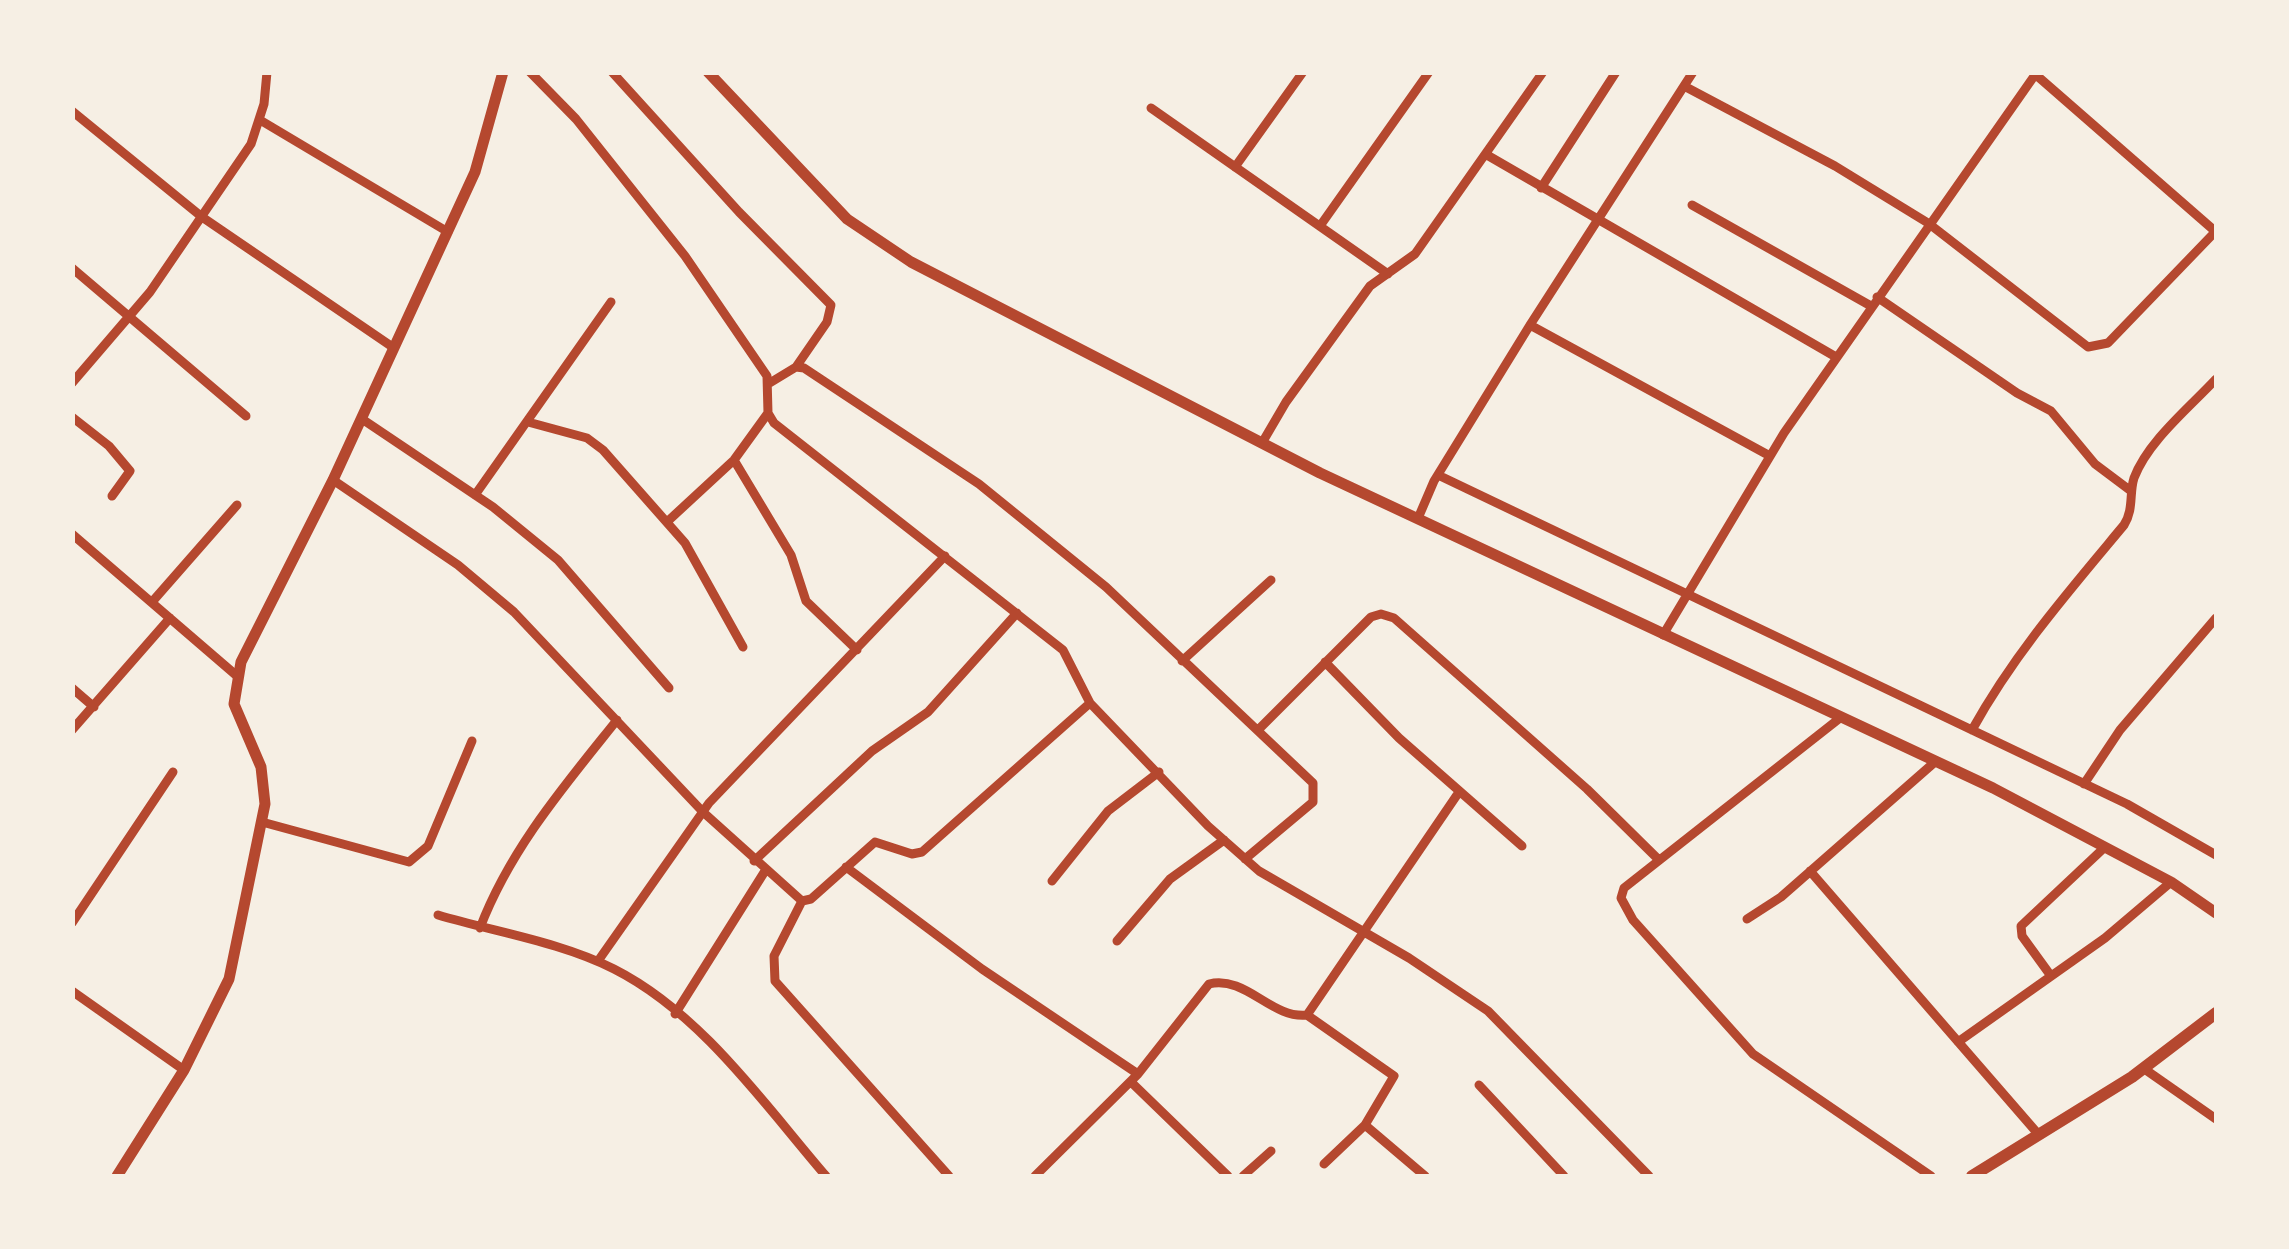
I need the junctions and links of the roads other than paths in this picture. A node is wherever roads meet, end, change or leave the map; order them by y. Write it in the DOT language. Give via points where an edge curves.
graph roads {
  1 [pos="267,72"];
  2 [pos="503,72"];
  3 [pos="530,72"];
  4 [pos="612,72"];
  5 [pos="708,72"];
  6 [pos="1303,72"];
  7 [pos="1429,72"];
  8 [pos="1543,72"];
  9 [pos="1616,72"];
  10 [pos="1693,72"];
  11 [pos="2036,73"];
  12 [pos="1684,86"];
  13 [pos="1151,108"];
  14 [pos="72,111"];
  15 [pos="260,120"];
  16 [pos="1487,156"];
  17 [pos="1236,167"];
  18 [pos="1541,188"];
  19 [pos="1692,205"];
  20 [pos="202,217"];
  21 [pos="1598,223"];
  22 [pos="1928,224"];
  23 [pos="1320,226"];
  24 [pos="448,232"];
  25 [pos="2216,232"];
  26 [pos="72,268"];
  27 [pos="1388,274"];
  28 [pos="1874,301"];
  29 [pos="611,302"];
  30 [pos="132,316"];
  31 [pos="1530,325"];
  32 [pos="394,348"];
  33 [pos="1836,357"];
  34 [pos="796,367"];
  35 [pos="2216,379"];
  36 [pos="72,383"];
  37 [pos="768,384"];
  38 [pos="768,413"];
  39 [pos="246,416"];
  40 [pos="72,417"];
  41 [pos="362,418"];
  42 [pos="528,422"];
  43 [pos="1262,443"];
  44 [pos="1770,456"];
  45 [pos="734,460"];
  46 [pos="1436,478"];
  47 [pos="334,480"];
  48 [pos="2131,491"];
  49 [pos="475,495"];
  50 [pos="112,496"];
  51 [pos="237,504"];
  52 [pos="1419,512"];
  53 [pos="668,521"];
  54 [pos="72,534"];
  55 [pos="945,556"];
  56 [pos="1271,580"];
  57 [pos="1686,593"];
  58 [pos="152,602"];
  59 [pos="1017,613"];
  60 [pos="170,618"];
  61 [pos="2216,618"];
  62 [pos="1662,635"];
  63 [pos="743,647"];
  64 [pos="857,650"];
  65 [pos="1182,661"];
  66 [pos="1325,662"];
  67 [pos="237,676"];
  68 [pos="72,688"];
  69 [pos="668,688"];
  70 [pos="1090,703"];
  71 [pos="94,707"];
  72 [pos="1840,718"];
  73 [pos="617,720"];
  74 [pos="72,730"];
  75 [pos="1258,730"];
  76 [pos="1972,730"];
  77 [pos="472,741"];
  78 [pos="1936,761"];
  79 [pos="173,772"];
  80 [pos="1159,772"];
  81 [pos="2084,784"];
  82 [pos="1459,792"];
  83 [pos="703,812"];
  84 [pos="262,822"];
  85 [pos="1224,840"];
  86 [pos="1522,846"];
  87 [pos="2105,846"];
  88 [pos="2216,855"];
  89 [pos="1246,859"];
  90 [pos="1659,860"];
  91 [pos="754,861"];
  92 [pos="846,867"];
  93 [pos="765,871"];
  94 [pos="1810,871"];
  95 [pos="1052,882"];
  96 [pos="2171,882"];
  97 [pos="802,901"];
  98 [pos="2216,913"];
  99 [pos="438,915"];
  100 [pos="1747,919"];
  101 [pos="72,923"];
  102 [pos="480,928"];
  103 [pos="1363,933"];
  104 [pos="1117,941"];
  105 [pos="598,962"];
  106 [pos="2052,976"];
  107 [pos="72,991"];
  108 [pos="2216,1013"];
  109 [pos="675,1014"];
  110 [pos="1307,1015"];
  111 [pos="1958,1042"];
  112 [pos="2143,1068"];
  113 [pos="184,1070"];
  114 [pos="1134,1078"];
  115 [pos="1480,1085"];
  116 [pos="2216,1119"];
  117 [pos="1365,1125"];
  118 [pos="2039,1135"];
  119 [pos="1272,1151"];
  120 [pos="1324,1164"];
  121 [pos="117,1176"];
  122 [pos="826,1176"];
  123 [pos="949,1176"];
  124 [pos="1035,1176"];
  125 [pos="1228,1176"];
  126 [pos="1243,1176"];
  127 [pos="1425,1176"];
  128 [pos="1564,1176"];
  129 [pos="1649,1176"];
  130 [pos="1931,1176"];
  131 [pos="1972,1176"];
  1 -- 15 [label="street"];
  2 -- 24 [label="street" via="486,142"];
  3 -- 37 [label="street" via="685,256 761,364"];
  4 -- 34 [label="street" via="831,305"];
  5 -- 43 [label="street" via="846,220 911,262"];
  6 -- 17 [label="street"];
  7 -- 23 [label="street"];
  8 -- 16 [label="street"];
  9 -- 18 [label="street"];
  10 -- 12 [label="street"];
  11 -- 22 [label="street"];
  11 -- 25 [label="street"];
  12 -- 21 [label="street"];
  12 -- 22 [label="street"];
  13 -- 17 [label="street"];
  14 -- 20 [label="street"];
  15 -- 20 [label="street" via="252,144"];
  15 -- 24 [label="street"];
  16 -- 18 [label="street"];
  16 -- 27 [label="street" via="1414,254"];
  17 -- 23 [label="street"];
  18 -- 21 [label="street"];
  19 -- 28 [label="street"];
  20 -- 30 [label="street"];
  20 -- 32 [label="street"];
  21 -- 31 [label="street"];
  21 -- 33 [label="street"];
  22 -- 25 [label="street" via="2088,347 2108,343"];
  22 -- 28 [label="street"];
  23 -- 27 [label="street"];
  24 -- 32 [label="street"];
  26 -- 30 [label="street"];
  27 -- 43 [label="street" via="1370,286"];
  28 -- 33 [label="street"];
  28 -- 48 [label="street" via="2051,411 2095,464"];
  29 -- 42 [label="street"];
  30 -- 36 [label="street"];
  30 -- 39 [label="street"];
  31 -- 44 [label="street"];
  31 -- 46 [label="street"];
  32 -- 41 [label="street"];
  33 -- 44 [label="street"];
  34 -- 37 [label="street"];
  34 -- 65 [label="street" via="823,378 980,484 1106,587"];
  35 -- 48 [label="street" via="2145,459"];
  37 -- 38 [label="street"];
  38 -- 45 [label="street"];
  38 -- 55 [label="street" via="835,474"];
  40 -- 50 [label="street" via="130,471"];
  41 -- 47 [label="street"];
  41 -- 49 [label="street"];
  42 -- 49 [label="street"];
  42 -- 53 [label="street" via="587,438"];
  43 -- 52 [label="street"];
  44 -- 57 [label="street"];
  45 -- 53 [label="street"];
  45 -- 64 [label="street" via="791,555 806,601"];
  46 -- 52 [label="street"];
  46 -- 57 [label="street"];
  47 -- 67 [label="street"];
  47 -- 73 [label="street" via="458,564"];
  48 -- 76 [label="street" via="2124,525 2041,623"];
  49 -- 69 [label="street" via="558,560"];
  51 -- 58 [label="street"];
  52 -- 62 [label="street"];
  53 -- 63 [label="street"];
  54 -- 58 [label="street"];
  55 -- 59 [label="street"];
  55 -- 64 [label="street"];
  56 -- 65 [label="street"];
  57 -- 62 [label="street"];
  57 -- 76 [label="street"];
  58 -- 60 [label="street"];
  59 -- 70 [label="street" via="1063,650"];
  59 -- 91 [label="street" via="928,712 872,751"];
  60 -- 67 [label="street"];
  60 -- 71 [label="street"];
  61 -- 81 [label="street" via="2120,730"];
  62 -- 72 [label="street"];
  64 -- 83 [label="street"];
  65 -- 75 [label="street"];
  66 -- 75 [label="street"];
  66 -- 82 [label="street"];
  66 -- 90 [label="street" via="1371,618 1394,618"];
  67 -- 84 [label="street" via="234,704 265,784"];
  68 -- 71 [label="street"];
  70 -- 80 [label="street"];
  70 -- 92 [label="street" via="922,852 875,842"];
  71 -- 74 [label="street"];
  72 -- 78 [label="street"];
  72 -- 90 [label="street"];
  73 -- 83 [label="street"];
  73 -- 102 [label="street" via="515,856"];
  75 -- 89 [label="street" via="1316,791 1304,811"];
  76 -- 81 [label="street"];
  77 -- 84 [label="street" via="428,846 408,862"];
  78 -- 87 [label="street"];
  78 -- 94 [label="street"];
  79 -- 101 [label="street"];
  80 -- 85 [label="street"];
  80 -- 95 [label="street" via="1108,811"];
  81 -- 88 [label="street"];
  82 -- 86 [label="street"];
  82 -- 103 [label="street"];
  83 -- 91 [label="street"];
  83 -- 105 [label="street"];
  84 -- 113 [label="street" via="229,980"];
  85 -- 89 [label="street"];
  85 -- 104 [label="street" via="1170,878"];
  87 -- 96 [label="street"];
  87 -- 106 [label="street" via="2021,926"];
  89 -- 103 [label="street"];
  90 -- 130 [label="street" via="1624,888 1621,898 1633,920 1753,1054"];
  91 -- 93 [label="street"];
  92 -- 97 [label="street"];
  92 -- 114 [label="street"];
  93 -- 97 [label="street"];
  93 -- 109 [label="street"];
  94 -- 100 [label="street"];
  94 -- 111 [label="street"];
  96 -- 98 [label="street"];
  96 -- 106 [label="street"];
  97 -- 123 [label="street" via="774,956 775,981"];
  99 -- 102 [label="street"];
  102 -- 105 [label="street"];
  103 -- 110 [label="street"];
  103 -- 129 [label="street" via="1488,1012"];
  105 -- 109 [label="street" via="634,980"];
  106 -- 111 [label="street"];
  107 -- 113 [label="street"];
  108 -- 112 [label="main road"];
  109 -- 122 [label="street" via="725,1058"];
  110 -- 114 [label="street" via="1284,1012 1234,985 1209,984"];
  110 -- 117 [label="street" via="1394,1076"];
  111 -- 118 [label="street"];
  112 -- 116 [label="street"];
  112 -- 118 [label="main road"];
  113 -- 121 [label="street"];
  114 -- 124 [label="street"];
  114 -- 125 [label="street"];
  115 -- 128 [label="street"];
  117 -- 120 [label="street"];
  117 -- 127 [label="street"];
  118 -- 131 [label="main road"];
  119 -- 126 [label="street"];
}
